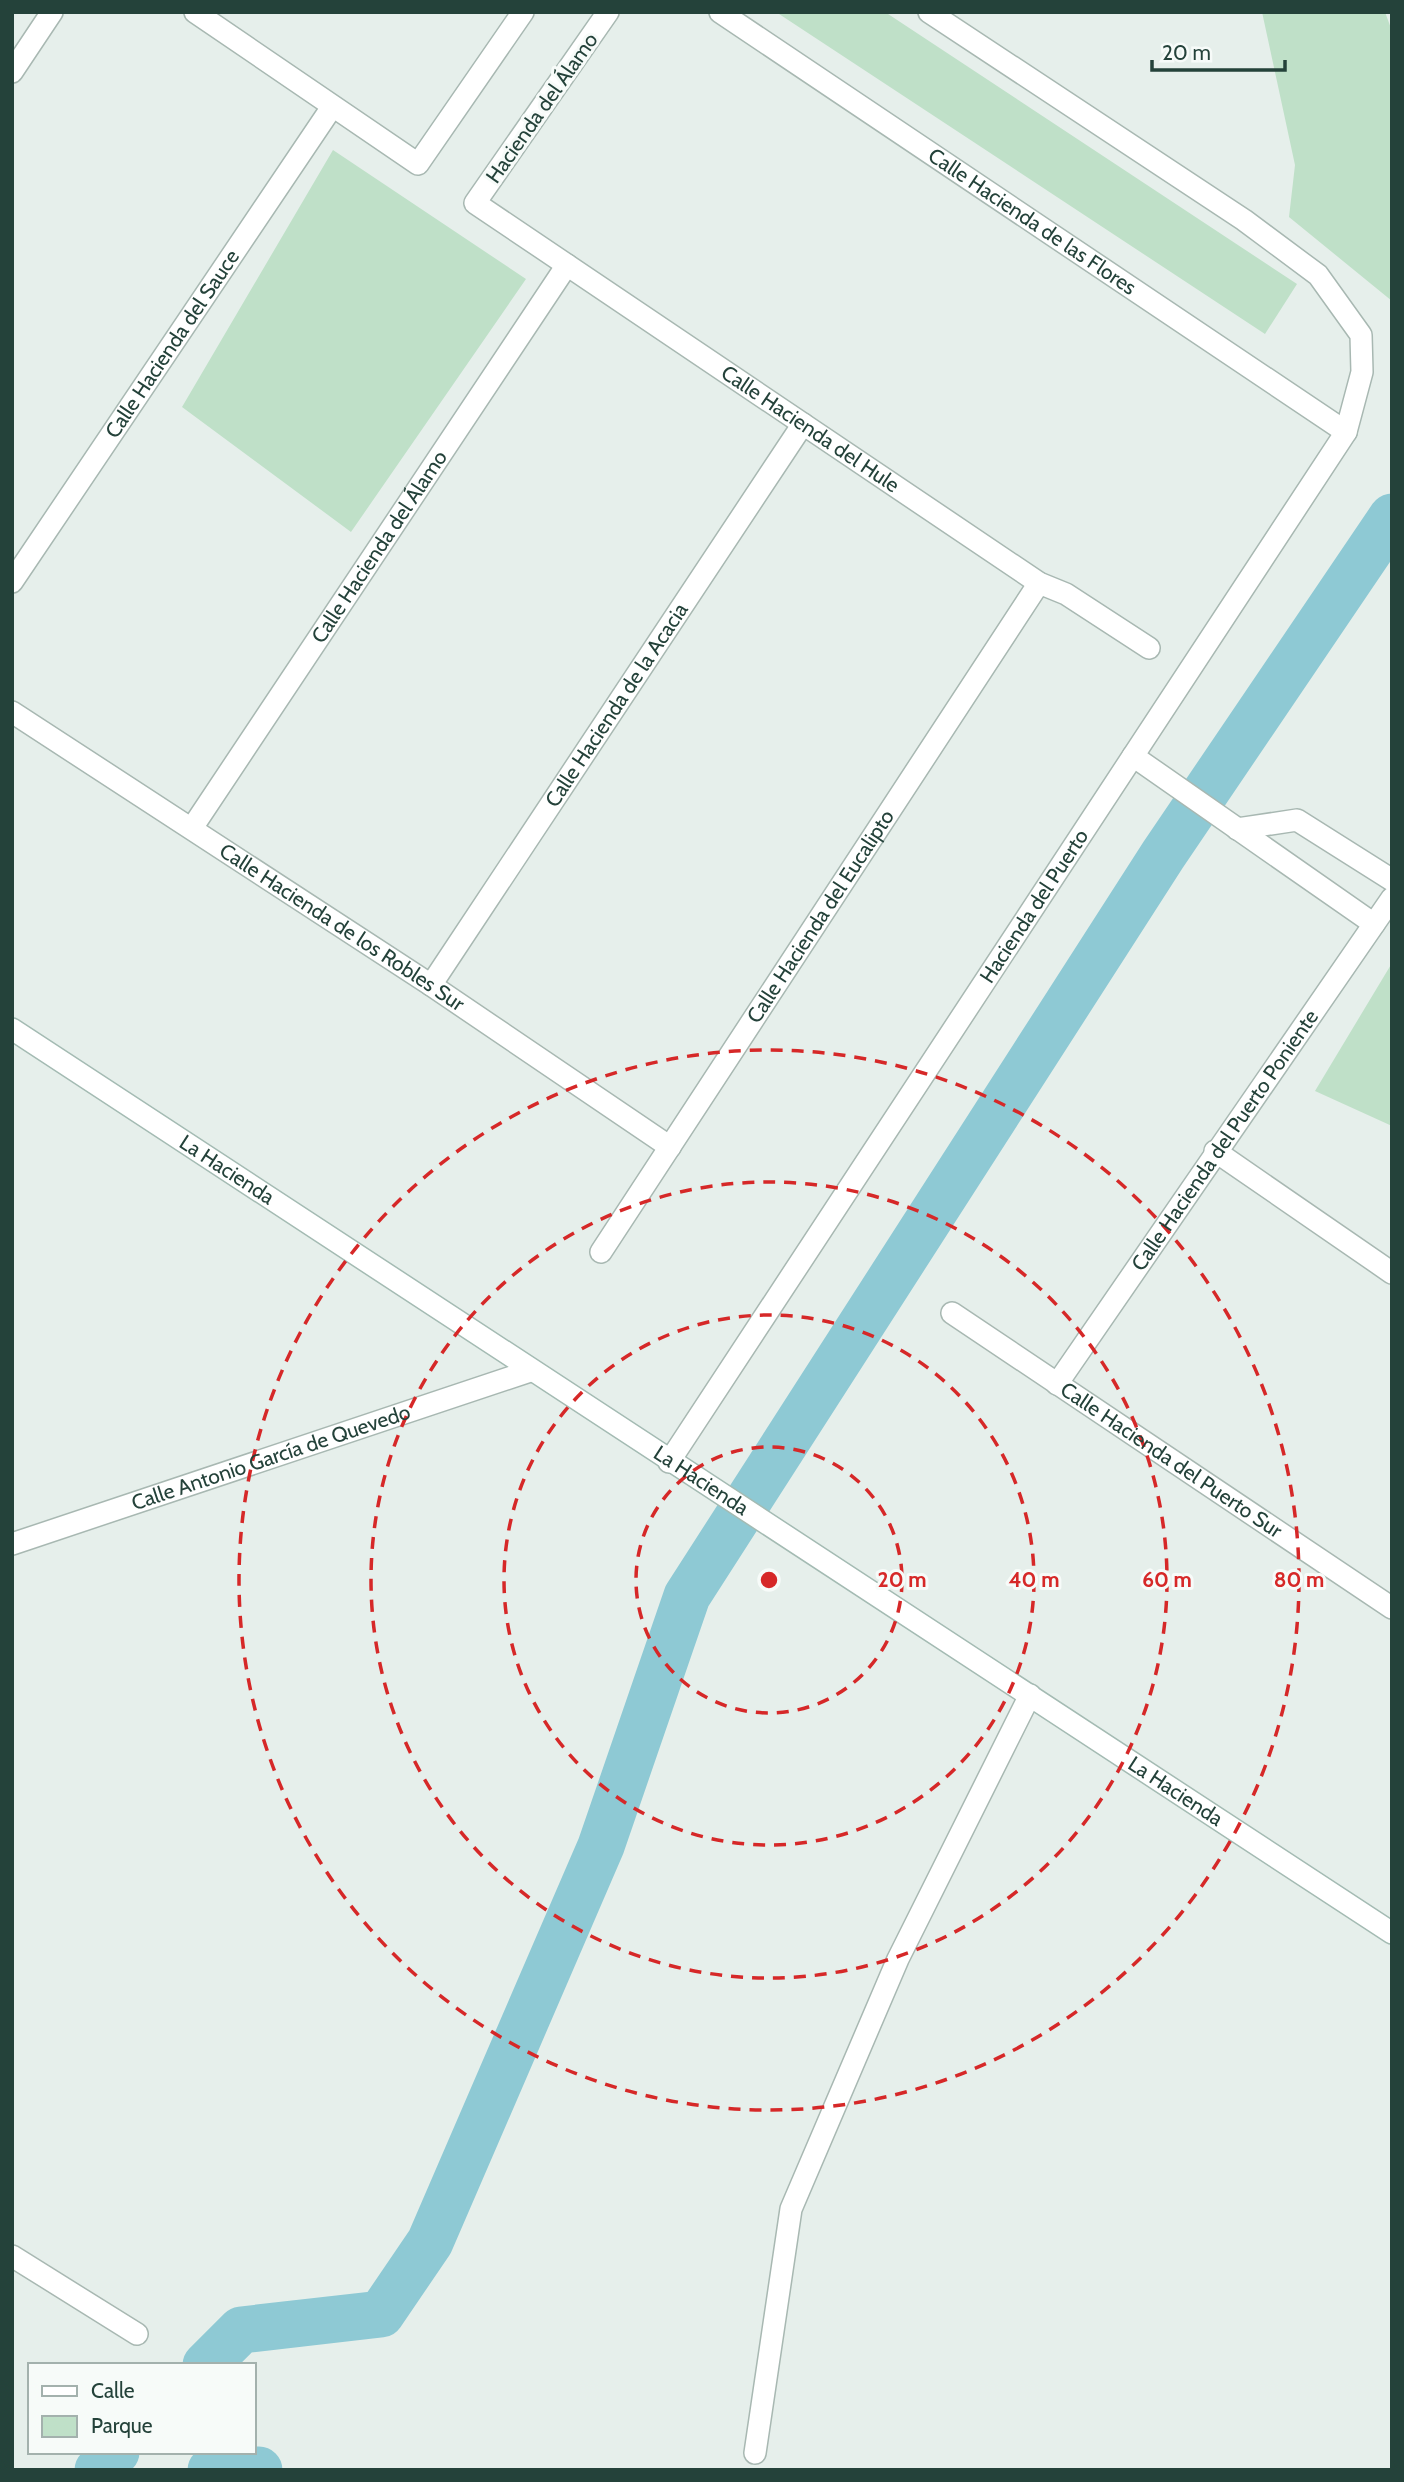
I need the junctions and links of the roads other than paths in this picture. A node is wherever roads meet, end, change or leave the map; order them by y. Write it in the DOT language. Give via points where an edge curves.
graph roads {
  1 [pos="52,12"];
  2 [pos="195,12"];
  3 [pos="523,12"];
  4 [pos="608,12"];
  5 [pos="720,12"];
  6 [pos="929,12"];
  7 [pos="12,72"];
  8 [pos="332,107"];
  9 [pos="475,203"];
  10 [pos="567,265"];
  11 [pos="803,424"];
  12 [pos="1346,432"];
  13 [pos="12,582"];
  14 [pos="1039,583"];
  15 [pos="1149,648"];
  16 [pos="12,712"];
  17 [pos="1133,756"];
  18 [pos="192,828"];
  19 [pos="1237,829"];
  20 [pos="1392,880"];
  21 [pos="1392,898"];
  22 [pos="1374,924"];
  23 [pos="431,985"];
  24 [pos="12,1029"];
  25 [pos="670,1147"];
  26 [pos="1215,1151"];
  27 [pos="601,1252"];
  28 [pos="1392,1273"];
  29 [pos="952,1313"];
  30 [pos="530,1371"];
  31 [pos="1057,1384"];
  32 [pos="670,1463"];
  33 [pos="12,1544"];
  34 [pos="1392,1608"];
  35 [pos="1030,1695"];
  36 [pos="1392,1933"];
  37 [pos="12,2256"];
  38 [pos="137,2334"];
  39 [pos="755,2453"];
  1 -- 7 [label="street"];
  2 -- 8 [label="street"];
  3 -- 8 [label="street" via="418,164"];
  4 -- 9 [label="street, Hacienda del Álamo"];
  5 -- 12 [label="street, Calle Hacienda de las Flores"];
  6 -- 12 [label="street, Hacienda del Puerto" via="1244,220 1318,275 1361,335 1362,372"];
  8 -- 13 [label="street, Calle Hacienda del Sauce"];
  9 -- 10 [label="street, Calle Hacienda del Hule"];
  10 -- 11 [label="street, Calle Hacienda del Hule"];
  10 -- 18 [label="street, Calle Hacienda del Álamo"];
  11 -- 14 [label="street, Calle Hacienda del Hule"];
  11 -- 23 [label="street, Calle Hacienda de la Acacia"];
  12 -- 17 [label="street, Hacienda del Puerto"];
  14 -- 15 [label="street, Calle Hacienda del Hule" via="1066,594"];
  14 -- 25 [label="street, Calle Hacienda del Eucalipto"];
  16 -- 18 [label="street, Calle Hacienda de los Robles Sur"];
  17 -- 19 [label="street"];
  17 -- 32 [label="street, Hacienda del Puerto"];
  18 -- 23 [label="street, Calle Hacienda de los Robles Sur"];
  19 -- 20 [label="street" via="1297,820"];
  19 -- 22 [label="street"];
  21 -- 22 [label="street, Calle Hacienda del Puerto Poniente"];
  22 -- 26 [label="street, Calle Hacienda del Puerto Poniente"];
  23 -- 25 [label="street, Calle Hacienda de los Robles Sur"];
  24 -- 30 [label="street, La Hacienda"];
  25 -- 27 [label="street, Calle Hacienda del Eucalipto"];
  26 -- 28 [label="street"];
  26 -- 31 [label="street, Calle Hacienda del Puerto Poniente"];
  29 -- 31 [label="street, Calle Hacienda del Puerto Sur"];
  30 -- 32 [label="street, La Hacienda"];
  30 -- 33 [label="street, Calle Antonio García de Quevedo"];
  31 -- 34 [label="street, Calle Hacienda del Puerto Sur"];
  32 -- 35 [label="street, La Hacienda"];
  35 -- 36 [label="street, La Hacienda"];
  35 -- 39 [label="street" via="898,1959 791,2209"];
  37 -- 38 [label="street"];
}
